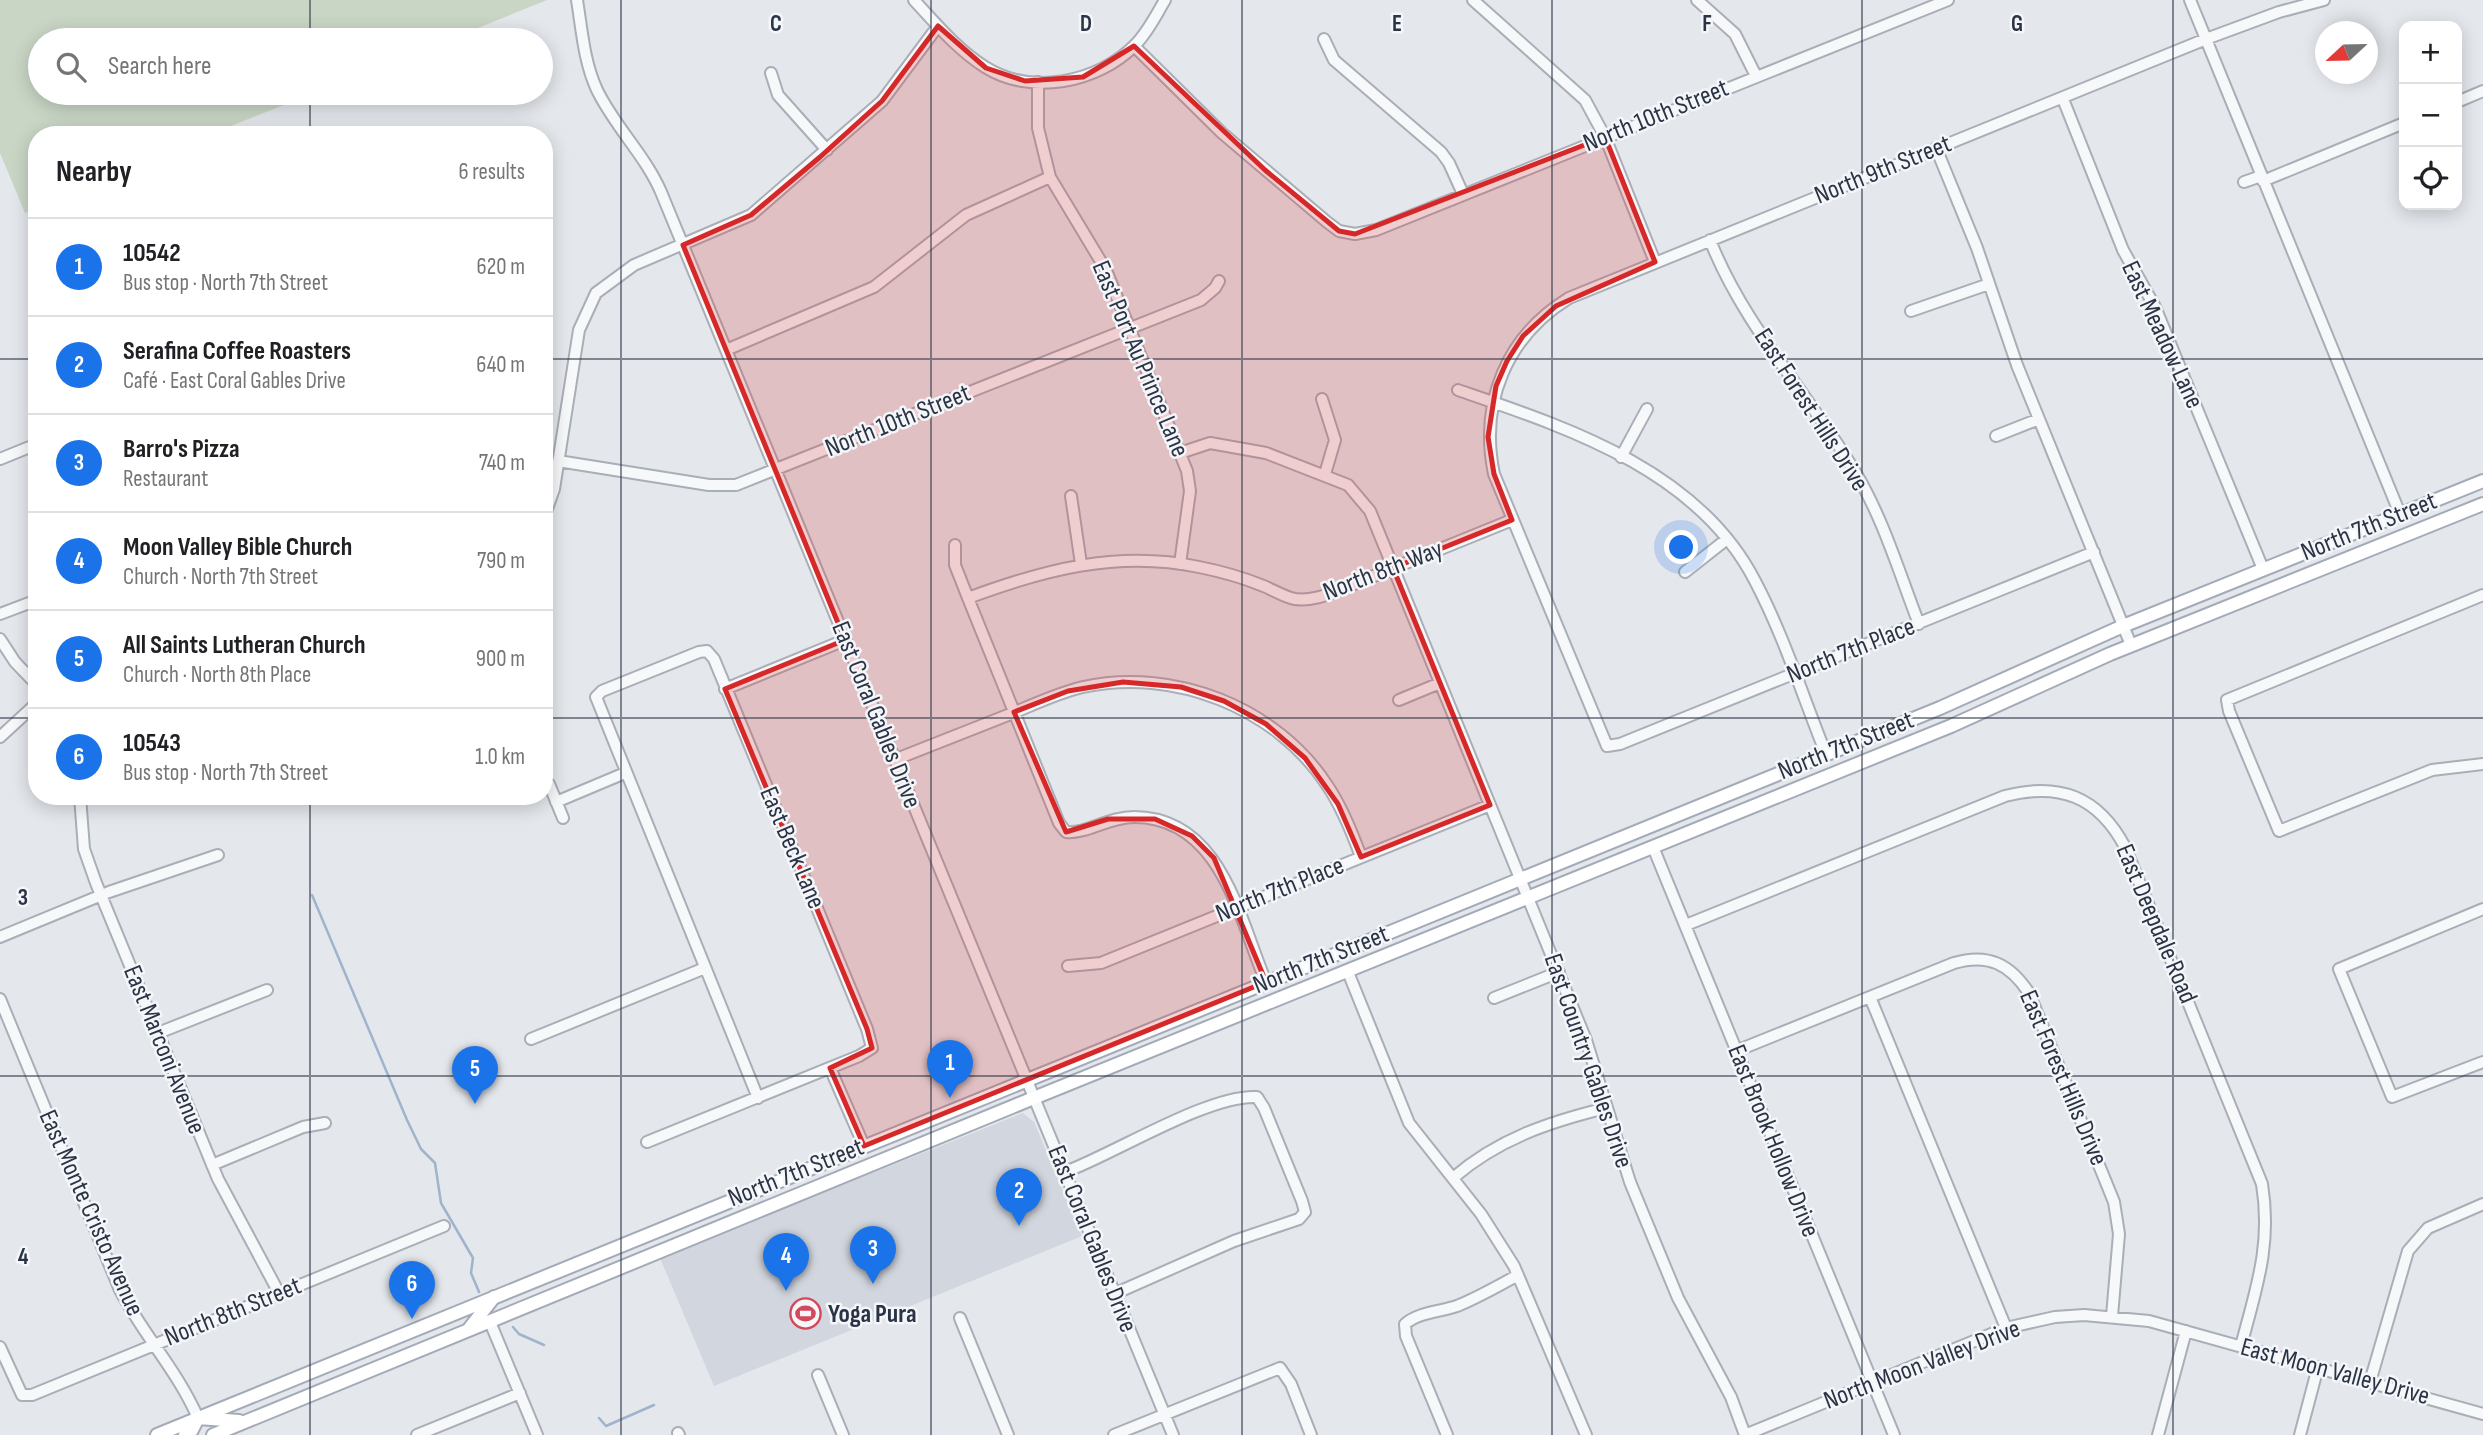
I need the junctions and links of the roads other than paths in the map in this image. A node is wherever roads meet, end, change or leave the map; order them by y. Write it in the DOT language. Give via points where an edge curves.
graph roads {
  1 [pos="577,0"];
  2 [pos="914,0"];
  3 [pos="1165,0"];
  4 [pos="1473,0"];
  5 [pos="1697,0"];
  6 [pos="2190,0"];
  7 [pos="2324,0"];
  8 [pos="1942,1"];
  9 [pos="939,26"];
  10 [pos="1324,39"];
  11 [pos="2206,39"];
  12 [pos="1134,46"];
  13 [pos="771,73"];
  14 [pos="1756,76"];
  15 [pos="1038,82"];
  16 [pos="2483,91"];
  17 [pos="2063,99"];
  18 [pos="2462,100"];
  19 [pos="2399,125"];
  20 [pos="1605,136"];
  21 [pos="1936,148"];
  22 [pos="827,150"];
  23 [pos="1050,177"];
  24 [pos="2262,178"];
  25 [pos="2244,182"];
  26 [pos="1463,194"];
  27 [pos="1710,240"];
  28 [pos="683,246"];
  29 [pos="1655,262"];
  30 [pos="1219,281"];
  31 [pos="1989,284"];
  32 [pos="1911,311"];
  33 [pos="1130,329"];
  34 [pos="726,350"];
  35 [pos="1458,390"];
  36 [pos="1322,399"];
  37 [pos="1493,402"];
  38 [pos="1647,409"];
  39 [pos="2039,419"];
  40 [pos="1996,436"];
  41 [pos="28,447"];
  42 [pos="1180,453"];
  43 [pos="1621,457"];
  44 [pos="0,459"];
  45 [pos="558,461"];
  46 [pos="777,470"];
  47 [pos="1325,474"];
  48 [pos="553,481"];
  49 [pos="2482,483"];
  50 [pos="1071,496"];
  51 [pos="2483,504"];
  52 [pos="2400,514"];
  53 [pos="1512,520"];
  54 [pos="1727,539"];
  55 [pos="955,545"];
  56 [pos="2322,546"];
  57 [pos="2094,552"];
  58 [pos="1081,564"];
  59 [pos="1180,564"];
  60 [pos="2330,565"];
  61 [pos="1393,568"];
  62 [pos="2263,569"];
  63 [pos="1685,572"];
  64 [pos="2483,595"];
  65 [pos="968,598"];
  66 [pos="28,603"];
  67 [pos="0,614"];
  68 [pos="1919,624"];
  69 [pos="2123,626"];
  70 [pos="0,639"];
  71 [pos="845,640"];
  72 [pos="2131,645"];
  73 [pos="1794,673"];
  74 [pos="28,676"];
  75 [pos="1440,683"];
  76 [pos="725,689"];
  77 [pos="1399,700"];
  78 [pos="28,711"];
  79 [pos="1014,712"];
  80 [pos="0,737"];
  81 [pos="1826,754"];
  82 [pos="894,761"];
  83 [pos="2483,764"];
  84 [pos="625,774"];
  85 [pos="553,794"];
  86 [pos="556,802"];
  87 [pos="81,805"];
  88 [pos="1490,805"];
  89 [pos="563,818"];
  90 [pos="1653,847"];
  91 [pos="218,855"];
  92 [pos="1362,857"];
  93 [pos="1521,879"];
  94 [pos="101,895"];
  95 [pos="1528,897"];
  96 [pos="1237,907"];
  97 [pos="2483,909"];
  98 [pos="1686,925"];
  99 [pos="0,937"];
  100 [pos="1068,966"];
  101 [pos="705,968"];
  102 [pos="1348,972"];
  103 [pos="1559,972"];
  104 [pos="1266,982"];
  105 [pos="267,990"];
  106 [pos="1870,997"];
  107 [pos="1494,998"];
  108 [pos="0,999"];
  109 [pos="158,1034"];
  110 [pos="531,1039"];
  111 [pos="1736,1051"];
  112 [pos="2483,1062"];
  113 [pos="830,1068"];
  114 [pos="1026,1080"];
  115 [pos="758,1097"];
  116 [pos="1033,1098"];
  117 [pos="1606,1108"];
  118 [pos="325,1123"];
  119 [pos="647,1142"];
  120 [pos="863,1146"];
  121 [pos="212,1165"];
  122 [pos="1065,1172"];
  123 [pos="1452,1178"];
  124 [pos="2483,1205"];
  125 [pos="444,1226"];
  126 [pos="1518,1275"];
  127 [pos="279,1293"];
  128 [pos="1114,1294"];
  129 [pos="494,1296"];
  130 [pos="523,1308"];
  131 [pos="2112,1316"];
  132 [pos="960,1318"];
  133 [pos="490,1322"];
  134 [pos="2006,1328"];
  135 [pos="2186,1331"];
  136 [pos="467,1332"];
  137 [pos="155,1343"];
  138 [pos="2241,1346"];
  139 [pos="0,1347"];
  140 [pos="2318,1367"];
  141 [pos="818,1375"];
  142 [pos="1872,1382"];
  143 [pos="2370,1382"];
  144 [pos="520,1393"];
  145 [pos="2483,1414"];
  146 [pos="1164,1415"];
  147 [pos="198,1418"];
  148 [pos="252,1419"];
  149 [pos="157,1435"];
  150 [pos="185,1435"];
  151 [pos="216,1435"];
  152 [pos="418,1435"];
  153 [pos="537,1435"];
  154 [pos="843,1435"];
  155 [pos="1008,1435"];
  156 [pos="1114,1435"];
  157 [pos="1173,1435"];
  158 [pos="1311,1435"];
  159 [pos="1447,1435"];
  160 [pos="1586,1435"];
  161 [pos="1745,1435"];
  162 [pos="1894,1435"];
  163 [pos="2158,1435"];
  164 [pos="2300,1435"];
  1 -- 28 [label="street, East Coral Gables Drive" via="586,57 598,93 653,175"];
  2 -- 9 [label="street"];
  3 -- 12 [label="street"];
  4 -- 20 [label="street" via="1586,100"];
  5 -- 14 [label="street" via="1735,34"];
  6 -- 11 [label="street"];
  7 -- 11 [label="street, North 9th Street"];
  8 -- 14 [label="street, North 10th Street"];
  9 -- 15 [label="street" via="986,68"];
  9 -- 22 [label="street" via="881,101"];
  10 -- 26 [label="street" via="1334,60 1441,152"];
  11 -- 17 [label="street, North 9th Street"];
  11 -- 24 [label="street"];
  12 -- 15 [label="street" via="1083,77"];
  12 -- 26 [label="street, North 10th Street" via="1222,133 1339,231 1365,233"];
  13 -- 22 [label="street" via="778,95"];
  14 -- 20 [label="street, North 10th Street"];
  15 -- 23 [label="street, East Port Au Prince Lane" via="1038,128"];
  16 -- 18 [label="street"];
  17 -- 21 [label="street, North 9th Street"];
  17 -- 62 [label="street, East Meadow Lane" via="2123,250 2155,307"];
  19 -- 24 [label="street"];
  20 -- 26 [label="street, North 10th Street"];
  20 -- 29 [label="street"];
  21 -- 27 [label="street, North 9th Street"];
  21 -- 31 [label="street"];
  22 -- 28 [label="street" via="751,215"];
  23 -- 33 [label="street, East Port Au Prince Lane" via="1106,270"];
  23 -- 34 [label="street" via="965,215 874,287"];
  24 -- 25 [label="street"];
  24 -- 52 [label="street"];
  27 -- 29 [label="street, North 9th Street"];
  27 -- 68 [label="street, East Forest Hills Drive" via="1745,310 1864,487"];
  28 -- 34 [label="street, East Coral Gables Drive"];
  28 -- 45 [label="street" via="621,272 588,305 579,330"];
  29 -- 37 [label="street, North 9th Street" via="1569,298 1545,313 1507,361"];
  30 -- 33 [label="street, North 10th Street" via="1200,300"];
  31 -- 32 [label="street"];
  31 -- 39 [label="street"];
  33 -- 42 [label="street, East Port Au Prince Lane"];
  33 -- 46 [label="street, North 10th Street"];
  34 -- 46 [label="street, East Coral Gables Drive"];
  35 -- 37 [label="street"];
  36 -- 47 [label="street" via="1335,440"];
  37 -- 43 [label="street" via="1574,430"];
  37 -- 53 [label="street" via="1490,456"];
  38 -- 43 [label="street"];
  39 -- 40 [label="street"];
  39 -- 57 [label="street"];
  41 -- 44 [label="street"];
  42 -- 47 [label="street" via="1220,443"];
  42 -- 59 [label="street, East Port Au Prince Lane" via="1190,491"];
  43 -- 54 [label="street" via="1693,502"];
  45 -- 46 [label="street, North 10th Street" via="725,486"];
  45 -- 48 [label="street"];
  46 -- 71 [label="street, East Coral Gables Drive"];
  47 -- 61 [label="street, East Country Gables Drive" via="1348,485 1364,500"];
  49 -- 52 [label="main road, North 7th Street"];
  50 -- 58 [label="street"];
  51 -- 60 [label="main road, North 7th Street"];
  52 -- 56 [label="main road, North 7th Street"];
  53 -- 61 [label="street, North 8th Way"];
  53 -- 73 [label="street, North 7th Place" via="1607,746"];
  54 -- 63 [label="street"];
  54 -- 73 [label="street" via="1755,581"];
  55 -- 65 [label="street" via="955,565"];
  56 -- 60 [label="main road"];
  56 -- 62 [label="main road, North 7th Street"];
  57 -- 68 [label="street, North 7th Place"];
  57 -- 69 [label="street"];
  58 -- 59 [label="street, North 8th Way" via="1120,560"];
  58 -- 65 [label="street, North 8th Way" via="1034,574"];
  59 -- 61 [label="street, North 8th Way" via="1309,599"];
  60 -- 72 [label="main road, North 7th Street"];
  61 -- 75 [label="street, East Country Gables Drive"];
  62 -- 69 [label="main road, North 7th Street"];
  64 -- 83 [label="street" via="2227,700 2279,831 2432,770"];
  65 -- 79 [label="street"];
  66 -- 67 [label="street"];
  68 -- 73 [label="street, North 7th Place"];
  69 -- 72 [label="street"];
  69 -- 81 [label="main road, North 7th Street"];
  70 -- 74 [label="street"];
  71 -- 76 [label="street"];
  71 -- 82 [label="street, East Coral Gables Drive"];
  72 -- 90 [label="main road, North 7th Street" via="1951,726"];
  73 -- 81 [label="street"];
  75 -- 77 [label="street"];
  75 -- 88 [label="street, East Country Gables Drive"];
  76 -- 84 [label="street, East Beck Lane" via="707,651 596,697"];
  76 -- 113 [label="street, East Beck Lane" via="867,1029 872,1048"];
  78 -- 80 [label="street"];
  79 -- 82 [label="street"];
  79 -- 92 [label="street" via="1068,691 1123,682 1181,687 1224,701 1266,724 1306,758 1338,804"];
  79 -- 96 [label="street" via="1066,832 1076,833 1108,819 1134,817 1172,825 1192,836 1213,858"];
  81 -- 93 [label="main road, North 7th Street"];
  82 -- 114 [label="street, East Coral Gables Drive"];
  84 -- 86 [label="street"];
  84 -- 101 [label="street"];
  85 -- 86 [label="street"];
  86 -- 89 [label="street"];
  87 -- 94 [label="street, East Marconi Avenue" via="84,849"];
  88 -- 92 [label="street, North 7th Place"];
  88 -- 93 [label="street, East Country Gables Drive"];
  90 -- 95 [label="main road, North 7th Street"];
  90 -- 98 [label="street, East Brook Hollow Drive"];
  91 -- 94 [label="street"];
  92 -- 96 [label="street, North 7th Place"];
  93 -- 95 [label="street, East Country Gables Drive"];
  93 -- 104 [label="main road, North 7th Street"];
  94 -- 99 [label="street"];
  94 -- 109 [label="street, East Marconi Avenue"];
  95 -- 102 [label="main road, North 7th Street"];
  95 -- 103 [label="street, East Country Gables Drive"];
  96 -- 100 [label="street, North 7th Place" via="1101,963"];
  96 -- 104 [label="street"];
  97 -- 112 [label="street" via="2339,969 2392,1097"];
  98 -- 111 [label="street, East Brook Hollow Drive"];
  98 -- 138 [label="street, East Deepdale Road" via="2005,796 2048,790 2085,801 2115,827 2125,847 2262,1185 2267,1231 2264,1256"];
  101 -- 110 [label="street"];
  101 -- 115 [label="street"];
  102 -- 116 [label="main road, North 7th Street"];
  102 -- 123 [label="street" via="1409,1123"];
  103 -- 107 [label="street"];
  103 -- 117 [label="street, East Country Gables Drive"];
  104 -- 114 [label="main road, North 7th Street"];
  105 -- 109 [label="street"];
  106 -- 111 [label="street, East Forest Hills Drive"];
  106 -- 131 [label="street, East Forest Hills Drive" via="1972,957 1999,963 2018,977 2029,993 2114,1202 2119,1234"];
  106 -- 134 [label="street"];
  108 -- 137 [label="street, East Monte Cristo Avenue" via="120,1290"];
  109 -- 121 [label="street, East Marconi Avenue"];
  111 -- 142 [label="street, East Brook Hollow Drive"];
  113 -- 115 [label="street"];
  113 -- 120 [label="street"];
  114 -- 116 [label="street, East Coral Gables Drive"];
  114 -- 120 [label="main road, North 7th Street"];
  115 -- 119 [label="street"];
  116 -- 122 [label="street, East Coral Gables Drive"];
  116 -- 130 [label="main road, North 7th Street"];
  117 -- 123 [label="street" via="1520,1134"];
  117 -- 161 [label="street, East Country Gables Drive" via="1630,1182 1678,1298 1731,1397"];
  118 -- 121 [label="street" via="303,1127"];
  120 -- 129 [label="main road, North 7th Street"];
  121 -- 127 [label="street, East Marconi Avenue"];
  122 -- 128 [label="street, East Coral Gables Drive"];
  122 -- 128 [label="street" via="1195,1113 1245,1097 1256,1097 1269,1119 1305,1212 1299,1219 1234,1241"];
  123 -- 126 [label="street" via="1487,1222"];
  124 -- 143 [label="street" via="2428,1228 2408,1251"];
  125 -- 127 [label="street, North 8th Street"];
  126 -- 159 [label="street" via="1479,1297 1413,1317 1405,1324"];
  126 -- 160 [label="street"];
  127 -- 137 [label="street, North 8th Street"];
  128 -- 146 [label="street, East Coral Gables Drive"];
  129 -- 130 [label="main road"];
  129 -- 136 [label="main road"];
  129 -- 147 [label="main road, North 7th Street"];
  130 -- 133 [label="main road, North 7th Street"];
  131 -- 134 [label="street, North Moon Valley Drive" via="2055,1317"];
  131 -- 135 [label="street, North Moon Valley Drive"];
  132 -- 155 [label="street"];
  133 -- 136 [label="main road, North 7th Street"];
  133 -- 144 [label="street"];
  134 -- 142 [label="street, North Moon Valley Drive"];
  135 -- 138 [label="street, East Moon Valley Drive"];
  135 -- 163 [label="street"];
  136 -- 148 [label="main road, North 7th Street"];
  137 -- 139 [label="street, North 8th Street" via="32,1395 22,1395"];
  137 -- 147 [label="street, East Monte Cristo Avenue" via="175,1370"];
  138 -- 140 [label="street, East Moon Valley Drive"];
  140 -- 143 [label="street, East Moon Valley Drive"];
  140 -- 164 [label="street"];
  141 -- 154 [label="street"];
  142 -- 161 [label="street, North Moon Valley Drive"];
  142 -- 162 [label="street, East Brook Hollow Drive"];
  143 -- 145 [label="street, East Moon Valley Drive"];
  144 -- 152 [label="street"];
  144 -- 153 [label="street"];
  146 -- 156 [label="street"];
  146 -- 157 [label="street, East Coral Gables Drive"];
  146 -- 158 [label="street" via="1280,1368"];
  147 -- 148 [label="main road" via="222,1422"];
  147 -- 149 [label="main road, North 7th Street"];
  147 -- 150 [label="main road"];
  148 -- 151 [label="main road, North 7th Street"];
}
